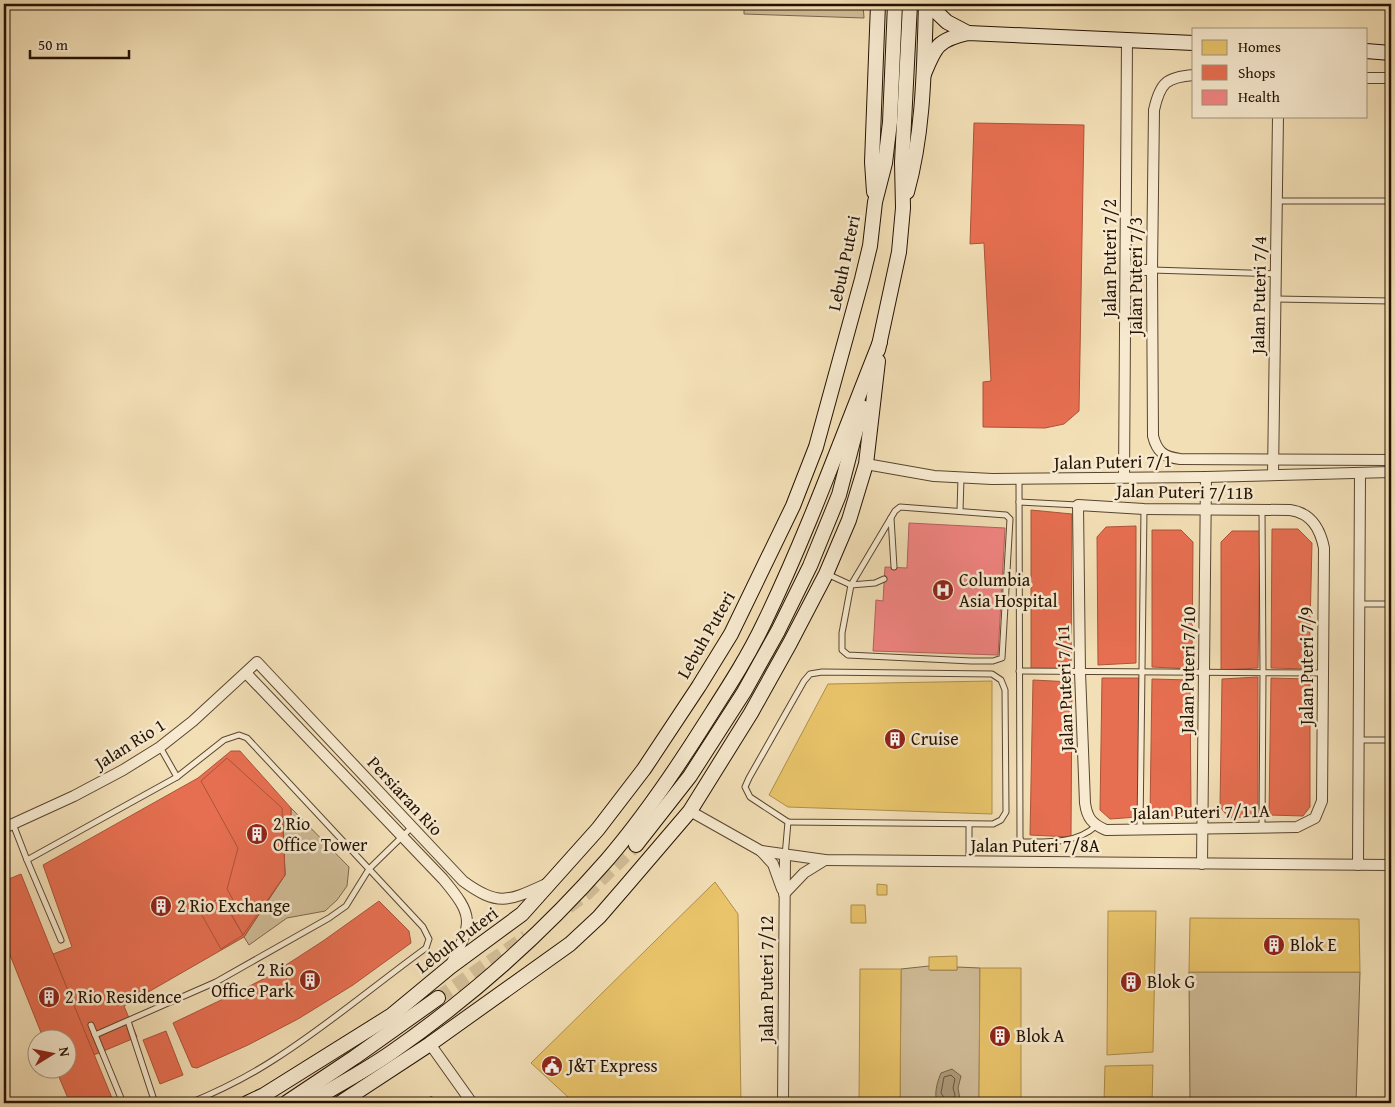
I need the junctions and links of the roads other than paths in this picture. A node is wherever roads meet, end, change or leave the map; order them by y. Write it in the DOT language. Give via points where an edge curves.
graph roads {
  1 [pos="878,4"];
  2 [pos="895,4"];
  3 [pos="910,4"];
  4 [pos="927,4"];
  5 [pos="968,33"];
  6 [pos="1127,40"];
  7 [pos="1192,43"];
  8 [pos="1368,51"];
  9 [pos="1391,52"];
  10 [pos="924,74"];
  11 [pos="1192,74"];
  12 [pos="1368,78"];
  13 [pos="1391,78"];
  14 [pos="1278,118"];
  15 [pos="1277,201"];
  16 [pos="1391,201"];
  17 [pos="875,202"];
  18 [pos="904,208"];
  19 [pos="1126,270"];
  20 [pos="1152,270"];
  21 [pos="1276,274"];
  22 [pos="1276,300"];
  23 [pos="1391,301"];
  24 [pos="880,342"];
  25 [pos="1274,459"];
  26 [pos="1391,460"];
  27 [pos="866,464"];
  28 [pos="1391,472"];
  29 [pos="1360,473"];
  30 [pos="1274,475"];
  31 [pos="1206,477"];
  32 [pos="962,478"];
  33 [pos="1124,478"];
  34 [pos="1019,479"];
  35 [pos="1019,502"];
  36 [pos="1078,505"];
  37 [pos="1144,509"];
  38 [pos="1205,510"];
  39 [pos="1262,510"];
  40 [pos="1290,510"];
  41 [pos="960,511"];
  42 [pos="891,518"];
  43 [pos="894,567"];
  44 [pos="826,574"];
  45 [pos="884,579"];
  46 [pos="851,585"];
  47 [pos="1359,604"];
  48 [pos="1391,604"];
  49 [pos="258,662"];
  50 [pos="1019,672"];
  51 [pos="1080,672"];
  52 [pos="1142,672"];
  53 [pos="1204,672"];
  54 [pos="1263,672"];
  55 [pos="246,673"];
  56 [pos="1323,673"];
  57 [pos="1358,740"];
  58 [pos="1391,740"];
  59 [pos="160,747"];
  60 [pos="177,777"];
  61 [pos="690,811"];
  62 [pos="788,822"];
  63 [pos="969,824"];
  64 [pos="8,826"];
  65 [pos="412,827"];
  66 [pos="1262,827"];
  67 [pos="1297,827"];
  68 [pos="1101,828"];
  69 [pos="1203,828"];
  70 [pos="1140,829"];
  71 [pos="402,836"];
  72 [pos="636,845"];
  73 [pos="1391,846"];
  74 [pos="761,851"];
  75 [pos="785,856"];
  76 [pos="27,860"];
  77 [pos="825,860"];
  78 [pos="969,862"];
  79 [pos="1202,864"];
  80 [pos="1358,865"];
  81 [pos="1391,865"];
  82 [pos="369,869"];
  83 [pos="550,882"];
  84 [pos="784,894"];
  85 [pos="61,940"];
  86 [pos="450,967"];
  87 [pos="438,998"];
  88 [pos="128,1021"];
  89 [pos="92,1025"];
  90 [pos="421,1031"];
  91 [pos="95,1035"];
  92 [pos="430,1044"];
  93 [pos="123,1103"];
  94 [pos="155,1103"];
  95 [pos="190,1103"];
  96 [pos="248,1103"];
  97 [pos="286,1103"];
  98 [pos="308,1103"];
  99 [pos="323,1103"];
  100 [pos="342,1103"];
  101 [pos="472,1103"];
  102 [pos="783,1103"];
  1 -- 17 [label="main road" via="872,162"];
  2 -- 17 [label="main road, Lebuh Puteri" via="890,122 885,163"];
  3 -- 18 [label="main road" via="902,162"];
  4 -- 5 [label="main road" via="947,22"];
  4 -- 10 [label="main road"];
  5 -- 6 [label="main road"];
  5 -- 10 [label="main road" via="940,44"];
  6 -- 7 [label="main road"];
  6 -- 19 [label="street, Jalan Puteri 7/2"];
  8 -- 9 [label="main road"];
  10 -- 18 [label="main road" via="916,161"];
  11 -- 20 [label="street, Jalan Puteri 7/3" via="1168,79 1161,87 1154,110"];
  12 -- 13 [label="street"];
  14 -- 15 [label="street, Jalan Puteri 7/4"];
  15 -- 16 [label="lane"];
  15 -- 21 [label="street, Jalan Puteri 7/4"];
  17 -- 83 [label="main road, Lebuh Puteri" via="870,246 816,447 765,566 731,634 644,769 598,829"];
  18 -- 24 [label="main road"];
  19 -- 20 [label="street"];
  19 -- 33 [label="street, Jalan Puteri 7/2"];
  20 -- 21 [label="lane"];
  20 -- 25 [label="street, Jalan Puteri 7/3" via="1155,446 1170,458"];
  21 -- 22 [label="street, Jalan Puteri 7/4"];
  22 -- 23 [label="lane"];
  22 -- 25 [label="street, Jalan Puteri 7/4"];
  24 -- 27 [label="main road"];
  24 -- 72 [label="main road" via="839,495 806,574 744,692 690,776"];
  24 -- 90 [label="main road" via="796,555 763,625 730,685 685,754 607,859 560,909 523,947"];
  25 -- 26 [label="street"];
  25 -- 30 [label="street, Jalan Puteri 7/4"];
  27 -- 32 [label="street, Jalan Puteri 7/1"];
  27 -- 44 [label="main road" via="849,520"];
  28 -- 29 [label="street, Jalan Puteri 7/1"];
  29 -- 30 [label="street, Jalan Puteri 7/1"];
  29 -- 47 [label="street"];
  30 -- 31 [label="street, Jalan Puteri 7/1"];
  31 -- 33 [label="street, Jalan Puteri 7/1"];
  31 -- 38 [label="street, Jalan Puteri 7/10"];
  32 -- 34 [label="street, Jalan Puteri 7/1"];
  32 -- 41 [label="lane"];
  33 -- 34 [label="street, Jalan Puteri 7/1"];
  34 -- 35 [label="lane"];
  35 -- 36 [label="lane"];
  35 -- 50 [label="lane"];
  36 -- 37 [label="street, Jalan Puteri 7/11B"];
  36 -- 51 [label="street, Jalan Puteri 7/11"];
  37 -- 38 [label="street, Jalan Puteri 7/11B"];
  37 -- 52 [label="lane"];
  38 -- 39 [label="street, Jalan Puteri 7/11B"];
  38 -- 53 [label="street, Jalan Puteri 7/10"];
  39 -- 40 [label="street, Jalan Puteri 7/11B"];
  39 -- 54 [label="lane"];
  40 -- 56 [label="street, Jalan Puteri 7/9" via="1306,515 1318,529 1324,548"];
  41 -- 42 [label="lane" via="900,507"];
  41 -- 46 [label="lane" via="1010,518 1002,658 971,661 848,655 841,644"];
  42 -- 43 [label="lane"];
  42 -- 46 [label="lane"];
  44 -- 46 [label="lane"];
  44 -- 61 [label="main road" via="751,713"];
  45 -- 46 [label="lane" via="876,583"];
  47 -- 48 [label="lane"];
  47 -- 57 [label="street"];
  49 -- 55 [label="street, Jalan Rio 1"];
  49 -- 65 [label="street, Persiaran Rio"];
  50 -- 51 [label="lane"];
  50 -- 68 [label="lane" via="1022,842 1074,839"];
  51 -- 52 [label="lane"];
  51 -- 68 [label="street, Jalan Puteri 7/11" via="1085,803 1091,821"];
  52 -- 53 [label="lane"];
  52 -- 70 [label="lane"];
  53 -- 54 [label="lane"];
  53 -- 69 [label="street, Jalan Puteri 7/10"];
  54 -- 56 [label="lane"];
  54 -- 66 [label="lane"];
  55 -- 59 [label="street, Jalan Rio 1"];
  55 -- 71 [label="street, Persiaran Rio"];
  56 -- 67 [label="street, Jalan Puteri 7/9" via="1322,801 1315,818"];
  57 -- 58 [label="lane"];
  57 -- 80 [label="street"];
  59 -- 60 [label="lane"];
  59 -- 64 [label="street, Jalan Rio 1" via="74,796"];
  60 -- 76 [label="lane"];
  60 -- 82 [label="lane" via="224,740 239,736 247,738"];
  61 -- 74 [label="street, Jalan Puteri 7/8A"];
  61 -- 92 [label="main road" via="619,895 570,944"];
  62 -- 63 [label="lane"];
  62 -- 63 [label="lane" via="750,797 744,787 810,674 992,674 1001,680 1005,690 1006,812 993,824"];
  62 -- 75 [label="lane"];
  63 -- 78 [label="lane"];
  64 -- 76 [label="lane"];
  65 -- 71 [label="lane"];
  65 -- 83 [label="street, Persiaran Rio" via="463,881 490,898 518,897"];
  66 -- 67 [label="street, Jalan Puteri 7/11A"];
  66 -- 69 [label="street, Jalan Puteri 7/11A"];
  68 -- 70 [label="street, Jalan Puteri 7/11A"];
  69 -- 70 [label="street, Jalan Puteri 7/11A"];
  69 -- 79 [label="street, Jalan Puteri 7/10"];
  71 -- 82 [label="lane"];
  71 -- 86 [label="street, Persiaran Rio" via="443,878 465,908 466,936"];
  73 -- 81 [label="street"];
  74 -- 75 [label="street, Jalan Puteri 7/8A"];
  74 -- 84 [label="street" via="773,864"];
  75 -- 77 [label="street, Jalan Puteri 7/8A"];
  75 -- 84 [label="street, Jalan Puteri 7/12"];
  76 -- 85 [label="lane"];
  77 -- 78 [label="street, Jalan Puteri 7/8A"];
  77 -- 84 [label="street" via="804,873"];
  78 -- 79 [label="street, Jalan Puteri 7/8A"];
  79 -- 80 [label="street, Jalan Puteri 7/8A"];
  80 -- 81 [label="street, Jalan Puteri 7/8A"];
  82 -- 88 [label="lane" via="346,906 329,918 216,982"];
  82 -- 95 [label="lane" via="423,927 429,939 426,948 274,1060"];
  83 -- 86 [label="main road, Lebuh Puteri" via="522,914"];
  84 -- 102 [label="street, Jalan Puteri 7/12"];
  86 -- 96 [label="main road, Lebuh Puteri" via="392,1015"];
  87 -- 97 [label="main road, Lebuh Puteri"];
  88 -- 91 [label="lane"];
  88 -- 94 [label="lane"];
  89 -- 91 [label="lane"];
  90 -- 98 [label="main road" via="390,1054"];
  90 -- 99 [label="main road" via="402,1052"];
  91 -- 93 [label="lane"];
  92 -- 100 [label="main road"];
  92 -- 101 [label="street"];
}
